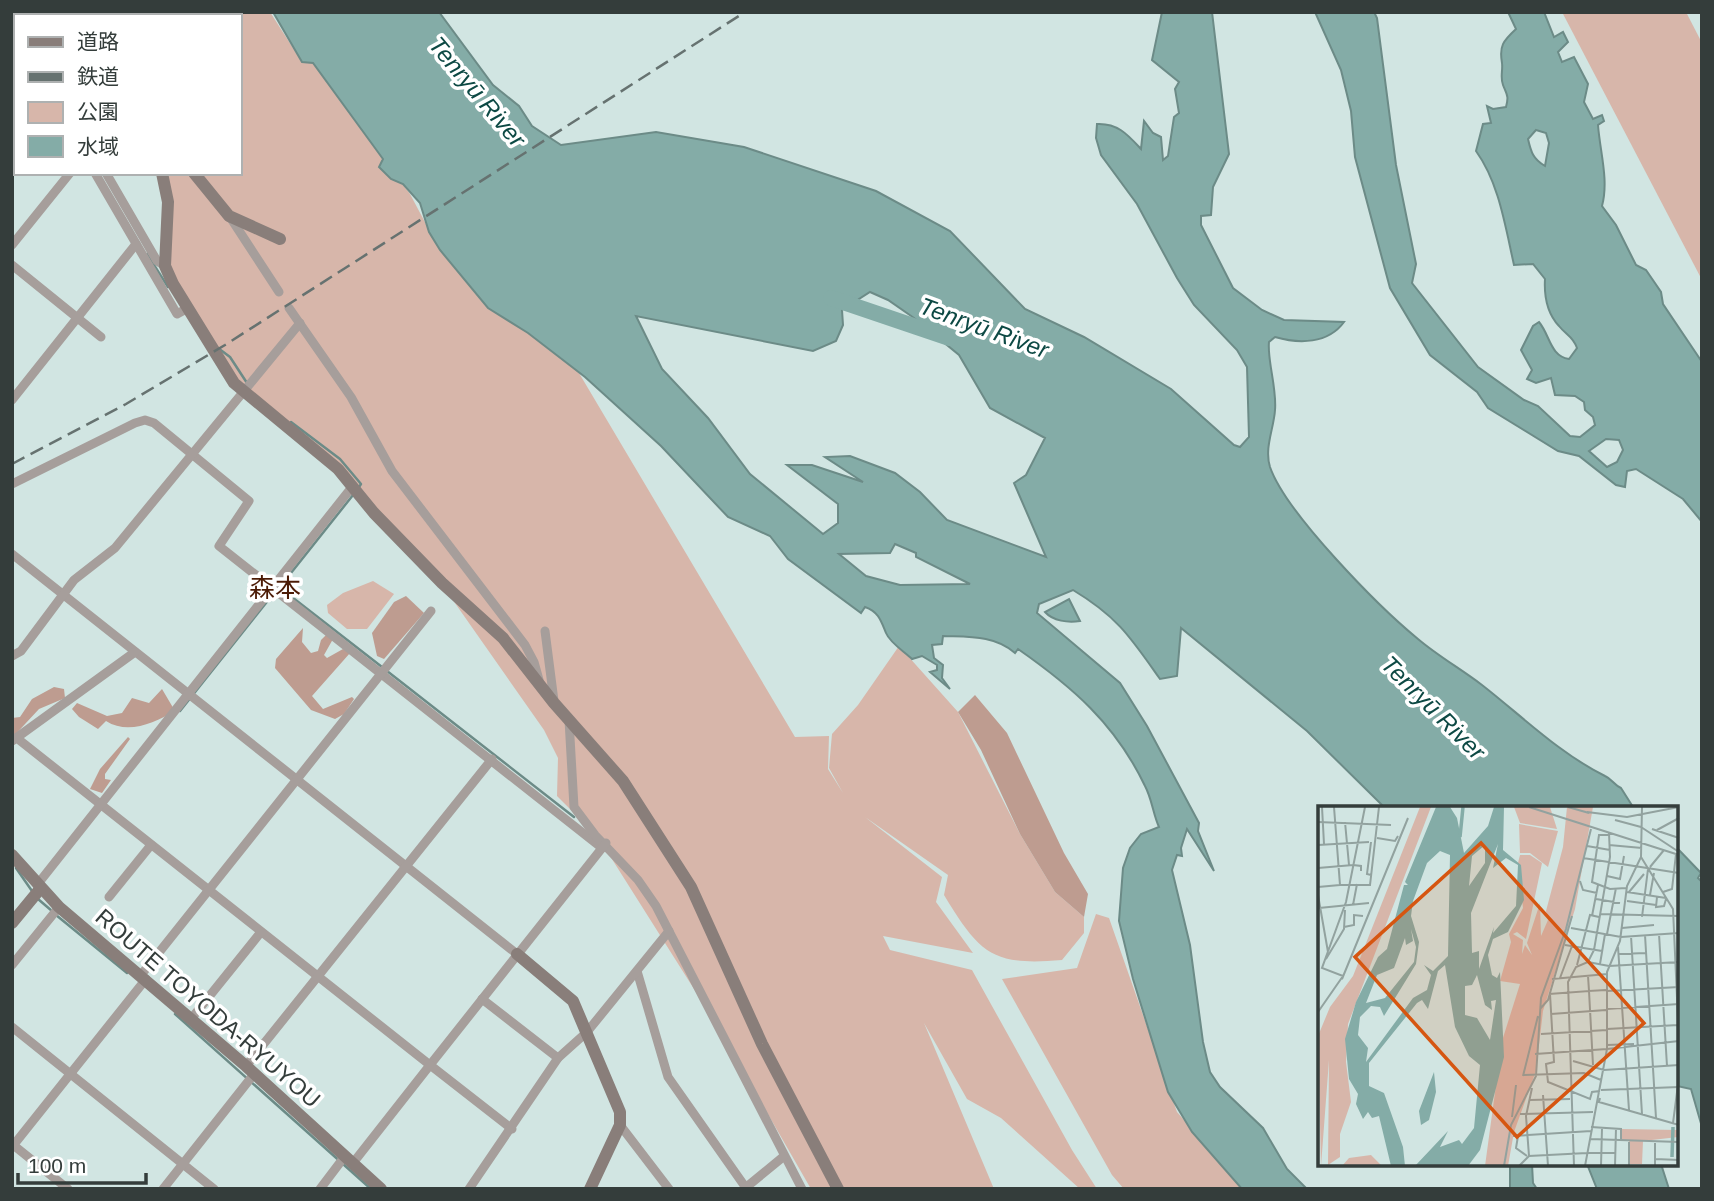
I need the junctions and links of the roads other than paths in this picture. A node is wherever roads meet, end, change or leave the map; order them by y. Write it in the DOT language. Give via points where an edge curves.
graph roads {
  1 [pos="68,175"];
  2 [pos="96,175"];
  3 [pos="107,175"];
  4 [pos="162,175"];
  5 [pos="196,175"];
  6 [pos="229,216"];
  7 [pos="280,239"];
  8 [pos="136,244"];
  9 [pos="12,245"];
  10 [pos="12,265"];
  11 [pos="165,265"];
  12 [pos="279,292"];
  13 [pos="188,308"];
  14 [pos="289,308"];
  15 [pos="76,317"];
  16 [pos="300,323"];
  17 [pos="101,337"];
  18 [pos="242,392"];
  19 [pos="12,400"];
  20 [pos="192,453"];
  21 [pos="12,484"];
  22 [pos="352,487"];
  23 [pos="12,554"];
  24 [pos="273,587"];
  25 [pos="64,595"];
  26 [pos="431,611"];
  27 [pos="544,631"];
  28 [pos="135,652"];
  29 [pos="12,656"];
  30 [pos="381,672"];
  31 [pos="539,681"];
  32 [pos="188,695"];
  33 [pos="554,703"];
  34 [pos="569,720"];
  35 [pos="15,740"];
  36 [pos="492,759"];
  37 [pos="297,780"];
  38 [pos="101,805"];
  39 [pos="151,845"];
  40 [pos="604,845"];
  41 [pos="12,855"];
  42 [pos="407,868"];
  43 [pos="38,887"];
  44 [pos="208,890"];
  45 [pos="109,897"];
  46 [pos="59,907"];
  47 [pos="12,923"];
  48 [pos="669,931"];
  49 [pos="261,932"];
  50 [pos="517,954"];
  51 [pos="12,965"];
  52 [pos="637,971"];
  53 [pos="143,977"];
  54 [pos="319,979"];
  55 [pos="482,999"];
  56 [pos="191,1019"];
  57 [pos="12,1027"];
  58 [pos="587,1032"];
  59 [pos="558,1058"];
  60 [pos="430,1065"];
  61 [pos="250,1070"];
  62 [pos="71,1073"];
  63 [pos="620,1125"];
  64 [pos="512,1129"];
  65 [pos="13,1145"];
  66 [pos="783,1157"];
  67 [pos="349,1159"];
  68 [pos="183,1164"];
  69 [pos="745,1188"];
  70 [pos="68,1189"];
  71 [pos="163,1189"];
  72 [pos="214,1189"];
  73 [pos="320,1189"];
  74 [pos="381,1189"];
  75 [pos="469,1189"];
  76 [pos="590,1189"];
  77 [pos="669,1189"];
  78 [pos="802,1189"];
  79 [pos="838,1189"];
  1 -- 9 [label="street"];
  2 -- 8 [label="street"];
  3 -- 11 [label="street" via="157,261"];
  4 -- 11 [label="main road" via="168,202"];
  5 -- 6 [label="main road"];
  6 -- 7 [label="main road"];
  6 -- 12 [label="street"];
  8 -- 13 [label="street" via="177,314"];
  8 -- 15 [label="street"];
  10 -- 15 [label="street"];
  11 -- 13 [label="main road"];
  13 -- 18 [label="main road"];
  14 -- 16 [label="street"];
  15 -- 17 [label="street"];
  15 -- 19 [label="street"];
  16 -- 18 [label="street"];
  16 -- 31 [label="street" via="351,397 392,471 525,645"];
  18 -- 20 [label="street"];
  18 -- 22 [label="main road" via="338,469"];
  20 -- 21 [label="street" via="145,420"];
  20 -- 24 [label="street" via="249,501 219,546"];
  20 -- 25 [label="street" via="115,548 74,580"];
  22 -- 24 [label="street"];
  22 -- 31 [label="main road" via="442,583 503,638"];
  23 -- 25 [label="street"];
  24 -- 30 [label="street"];
  24 -- 32 [label="street"];
  25 -- 28 [label="street"];
  25 -- 29 [label="street" via="21,652"];
  26 -- 30 [label="street"];
  27 -- 33 [label="street"];
  28 -- 32 [label="street"];
  28 -- 35 [label="street"];
  30 -- 36 [label="street"];
  30 -- 37 [label="street"];
  31 -- 33 [label="main road"];
  32 -- 37 [label="street"];
  32 -- 38 [label="street"];
  33 -- 34 [label="main road"];
  34 -- 40 [label="street" via="574,807"];
  34 -- 79 [label="main road" via="623,780 669,848 762,1044"];
  35 -- 38 [label="street"];
  36 -- 40 [label="street"];
  36 -- 42 [label="street"];
  37 -- 42 [label="street"];
  37 -- 44 [label="street"];
  38 -- 39 [label="street"];
  38 -- 43 [label="street"];
  39 -- 44 [label="street"];
  39 -- 45 [label="street"];
  40 -- 48 [label="street" via="638,880"];
  40 -- 50 [label="street"];
  41 -- 43 [label="main road, ROUTE TOYODA-RYUYOU"];
  42 -- 50 [label="street"];
  42 -- 54 [label="street"];
  43 -- 46 [label="main road, ROUTE TOYODA-RYUYOU"];
  43 -- 47 [label="main road"];
  44 -- 49 [label="street"];
  44 -- 53 [label="street"];
  46 -- 51 [label="street"];
  46 -- 53 [label="main road, ROUTE TOYODA-RYUYOU"];
  48 -- 52 [label="street"];
  48 -- 66 [label="street"];
  49 -- 54 [label="street"];
  49 -- 56 [label="street"];
  50 -- 55 [label="street"];
  50 -- 58 [label="main road" via="573,1001"];
  52 -- 58 [label="street"];
  52 -- 69 [label="street" via="667,1077"];
  53 -- 56 [label="main road, ROUTE TOYODA-RYUYOU"];
  53 -- 62 [label="street"];
  54 -- 60 [label="street"];
  54 -- 61 [label="street"];
  55 -- 59 [label="street"];
  55 -- 60 [label="street"];
  56 -- 61 [label="main road, ROUTE TOYODA-RYUYOU"];
  57 -- 62 [label="street"];
  58 -- 59 [label="street"];
  58 -- 63 [label="main road" via="620,1112"];
  59 -- 64 [label="street"];
  60 -- 64 [label="street"];
  60 -- 67 [label="street"];
  61 -- 67 [label="main road, ROUTE TOYODA-RYUYOU"];
  61 -- 68 [label="street"];
  62 -- 65 [label="street"];
  62 -- 68 [label="street"];
  63 -- 76 [label="main road"];
  63 -- 77 [label="street"];
  64 -- 75 [label="street"];
  65 -- 70 [label="street"];
  66 -- 69 [label="street"];
  66 -- 78 [label="street"];
  67 -- 73 [label="street"];
  67 -- 74 [label="main road, ROUTE TOYODA-RYUYOU"];
  68 -- 71 [label="street"];
  68 -- 72 [label="street"];
}
